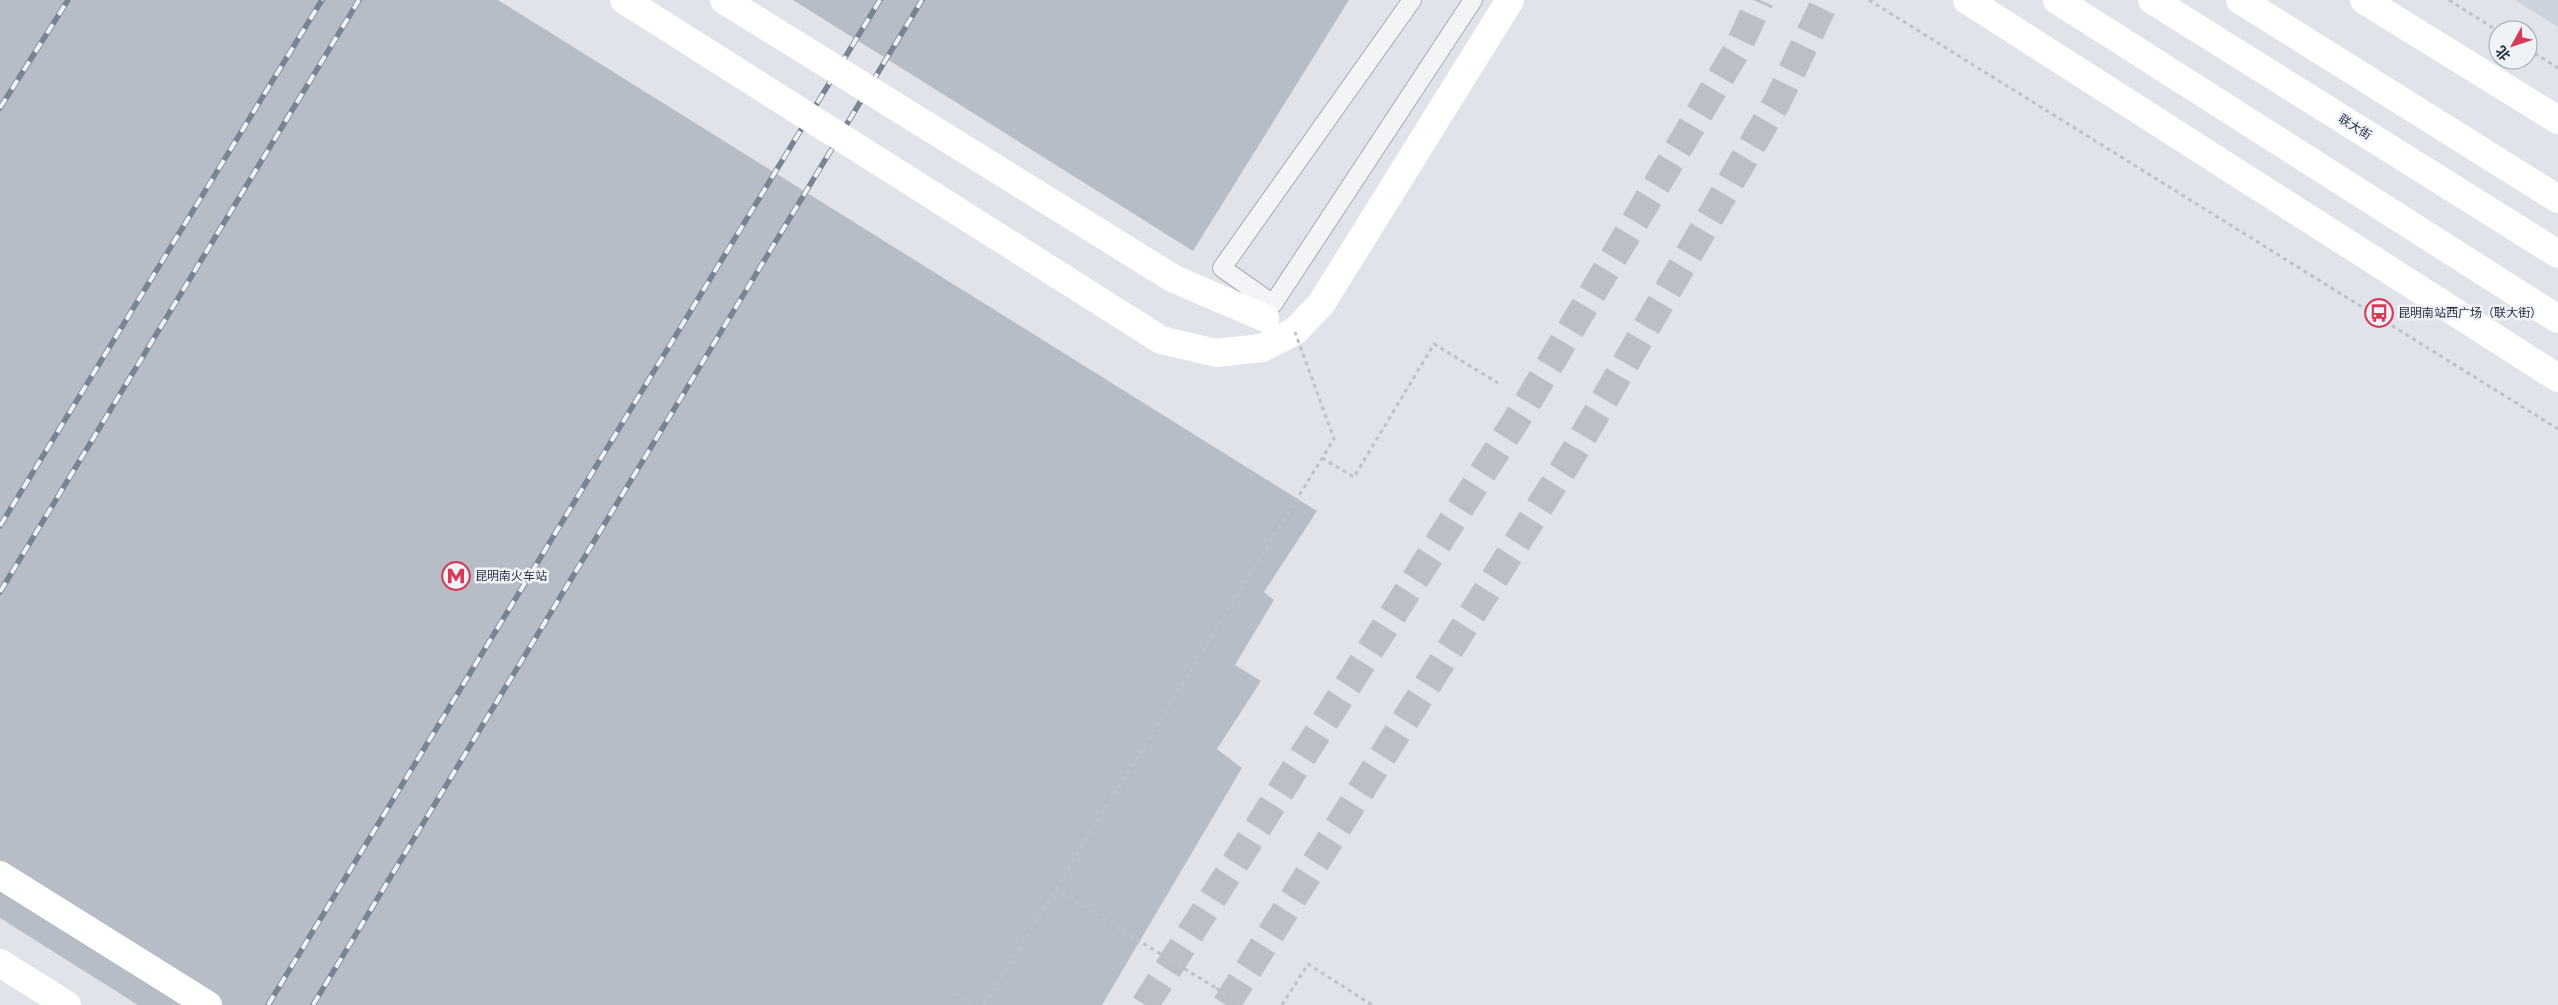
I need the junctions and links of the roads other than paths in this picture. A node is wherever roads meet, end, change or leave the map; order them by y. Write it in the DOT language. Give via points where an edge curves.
graph roads {
  1 [pos="624,0"];
  2 [pos="724,0"];
  3 [pos="1412,0"];
  4 [pos="1473,0"];
  5 [pos="1510,0"];
  6 [pos="1967,0"];
  7 [pos="2057,0"];
  8 [pos="2152,0"];
  9 [pos="2240,0"];
  10 [pos="2364,0"];
  11 [pos="2558,120"];
  12 [pos="2558,199"];
  13 [pos="2558,254"];
  14 [pos="1321,304"];
  15 [pos="2558,319"];
  16 [pos="2558,378"];
  17 [pos="0,875"];
  18 [pos="0,963"];
  19 [pos="67,1005"];
  20 [pos="208,1005"];
  1 -- 14 [label="main road, bridge" via="1161,340 1216,353 1262,348 1294,331"];
  2 -- 14 [label="main road, bridge" via="1174,279 1265,318 1281,321 1298,318"];
  3 -- 4 [label="lane" via="1222,268 1273,304"];
  5 -- 14 [label="main road"];
  6 -- 16 [label="main road"];
  7 -- 15 [label="main road"];
  8 -- 13 [label="main road, 联大街"];
  9 -- 12 [label="main road"];
  10 -- 11 [label="main road"];
  17 -- 20 [label="main road"];
  18 -- 19 [label="main road"];
}
